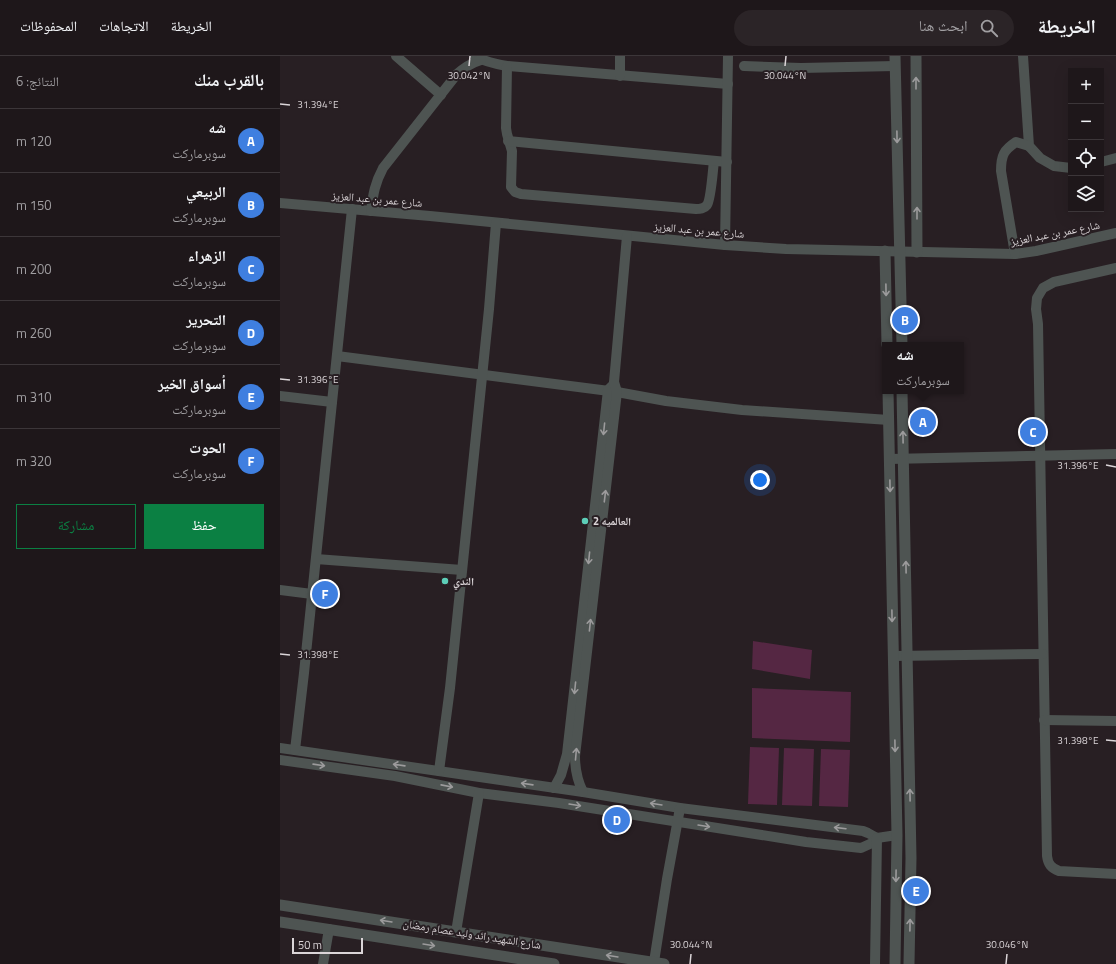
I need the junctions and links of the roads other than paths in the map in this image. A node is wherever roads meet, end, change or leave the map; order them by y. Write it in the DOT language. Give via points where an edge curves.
graph roads {
  1 [pos="396,56"];
  2 [pos="620,56"];
  3 [pos="728,56"];
  4 [pos="916,56"];
  5 [pos="1023,56"];
  6 [pos="478,58"];
  7 [pos="895,61"];
  8 [pos="506,66"];
  9 [pos="744,66"];
  10 [pos="620,76"];
  11 [pos="728,84"];
  12 [pos="441,96"];
  13 [pos="508,140"];
  14 [pos="1029,146"];
  15 [pos="1116,158"];
  16 [pos="714,161"];
  17 [pos="1104,161"];
  18 [pos="727,162"];
  19 [pos="1068,168"];
  20 [pos="280,203"];
  21 [pos="352,209"];
  22 [pos="371,211"];
  23 [pos="496,223"];
  24 [pos="1116,233"];
  25 [pos="627,236"];
  26 [pos="725,245"];
  27 [pos="885,251"];
  28 [pos="900,252"];
  29 [pos="917,252"];
  30 [pos="1014,254"];
  31 [pos="1116,268"];
  32 [pos="887,342"];
  33 [pos="902,342"];
  34 [pos="337,356"];
  35 [pos="482,375"];
  36 [pos="613,388"];
  37 [pos="888,394"];
  38 [pos="902,394"];
  39 [pos="280,396"];
  40 [pos="332,402"];
  41 [pos="889,420"];
  42 [pos="1116,454"];
  43 [pos="1040,456"];
  44 [pos="904,458"];
  45 [pos="889,459"];
  46 [pos="316,559"];
  47 [pos="462,570"];
  48 [pos="280,590"];
  49 [pos="312,594"];
  50 [pos="1043,654"];
  51 [pos="893,656"];
  52 [pos="908,656"];
  53 [pos="1044,720"];
  54 [pos="1116,721"];
  55 [pos="280,748"];
  56 [pos="295,750"];
  57 [pos="280,760"];
  58 [pos="439,771"];
  59 [pos="554,788"];
  60 [pos="583,792"];
  61 [pos="479,793"];
  62 [pos="680,808"];
  63 [pos="677,822"];
  64 [pos="897,835"];
  65 [pos="878,838"];
  66 [pos="897,858"];
  67 [pos="911,858"];
  68 [pos="1116,874"];
  69 [pos="280,905"];
  70 [pos="280,922"];
  71 [pos="329,929"];
  72 [pos="456,932"];
  73 [pos="504,960"];
  74 [pos="659,963"];
  75 [pos="323,964"];
  76 [pos="554,964"];
  77 [pos="875,964"];
  78 [pos="895,964"];
  79 [pos="909,964"];
  1 -- 12 [label="street"];
  2 -- 10 [label="street"];
  3 -- 11 [label="street"];
  29 -- 4 [label="street, one-way"];
  5 -- 14 [label="street"];
  6 -- 8 [label="street"];
  6 -- 12 [label="street" via="464,67"];
  7 -- 9 [label="street" via="801,68"];
  7 -- 28 [label="street, one-way"];
  8 -- 10 [label="street"];
  8 -- 13 [label="street"];
  10 -- 11 [label="street"];
  11 -- 18 [label="street"];
  12 -- 22 [label="street" via="383,168 373,192"];
  13 -- 16 [label="street"];
  13 -- 16 [label="street" via="512,151 512,187 515,192 521,194 702,209 709,199"];
  14 -- 19 [label="street" via="1040,158 1054,166"];
  14 -- 30 [label="street" via="1016,142 1007,148 1001,159"];
  15 -- 17 [label="street"];
  16 -- 18 [label="street"];
  18 -- 26 [label="street"];
  20 -- 21 [label="street, شارع عمر بن عبد العزيز"];
  21 -- 22 [label="street, شارع عمر بن عبد العزيز"];
  21 -- 34 [label="street"];
  22 -- 23 [label="street, شارع عمر بن عبد العزيز"];
  23 -- 25 [label="street, شارع عمر بن عبد العزيز"];
  23 -- 35 [label="street"];
  24 -- 30 [label="street, شارع عمر بن عبد العزيز"];
  25 -- 26 [label="street, شارع عمر بن عبد العزيز"];
  25 -- 36 [label="street"];
  26 -- 27 [label="street, شارع عمر بن عبد العزيز"];
  27 -- 28 [label="street, شارع عمر بن عبد العزيز"];
  27 -- 32 [label="street, one-way"];
  28 -- 29 [label="street, شارع عمر بن عبد العزيز"];
  28 -- 33 [label="street"];
  29 -- 30 [label="street, شارع عمر بن عبد العزيز"];
  31 -- 43 [label="street" via="1054,282 1043,288 1037,298"];
  34 -- 35 [label="street"];
  34 -- 40 [label="street"];
  35 -- 36 [label="street"];
  35 -- 47 [label="street"];
  36 -- 41 [label="street" via="666,401 742,410"];
  36 -- 59 [label="street, one-way" via="567,754"];
  60 -- 36 [label="street, one-way" via="577,778 575,756"];
  37 -- 41 [label="street"];
  44 -- 38 [label="street, one-way"];
  39 -- 40 [label="street"];
  40 -- 46 [label="street"];
  41 -- 45 [label="street"];
  42 -- 43 [label="street"];
  43 -- 44 [label="street"];
  43 -- 50 [label="street"];
  44 -- 45 [label="street"];
  52 -- 44 [label="street, one-way"];
  45 -- 51 [label="street, one-way"];
  46 -- 47 [label="street"];
  46 -- 49 [label="street"];
  47 -- 58 [label="street"];
  48 -- 49 [label="street"];
  49 -- 56 [label="street"];
  50 -- 52 [label="street"];
  50 -- 53 [label="street"];
  51 -- 52 [label="street"];
  51 -- 64 [label="street, one-way"];
  67 -- 52 [label="street, one-way"];
  53 -- 54 [label="street"];
  53 -- 68 [label="street" via="1048,863 1059,871"];
  55 -- 56 [label="street"];
  58 -- 56 [label="street, one-way"];
  57 -- 61 [label="street, one-way" via="395,776"];
  59 -- 58 [label="street, one-way"];
  59 -- 60 [label="street"];
  62 -- 60 [label="street, one-way"];
  61 -- 63 [label="street, one-way"];
  61 -- 72 [label="street"];
  62 -- 63 [label="street"];
  65 -- 62 [label="street, one-way" via="863,831"];
  63 -- 65 [label="street, one-way" via="856,848 868,846"];
  63 -- 74 [label="street" via="667,879"];
  64 -- 65 [label="street"];
  64 -- 66 [label="street"];
  65 -- 77 [label="street"];
  66 -- 67 [label="street"];
  66 -- 78 [label="street, one-way"];
  79 -- 67 [label="street, one-way"];
  72 -- 69 [label="street, شارع الشهيد رائد وليد عصام رمضان, one-way"];
  70 -- 71 [label="street, شارع الشهيد رائد وليد عصام رمضان"];
  71 -- 73 [label="street, شارع الشهيد رائد وليد عصام رمضان, one-way"];
  71 -- 75 [label="street"];
  74 -- 72 [label="street, شارع الشهيد رائد وليد عصام رمضان, one-way"];
  73 -- 76 [label="street, شارع الشهيد رائد وليد عصام رمضان"];
}
